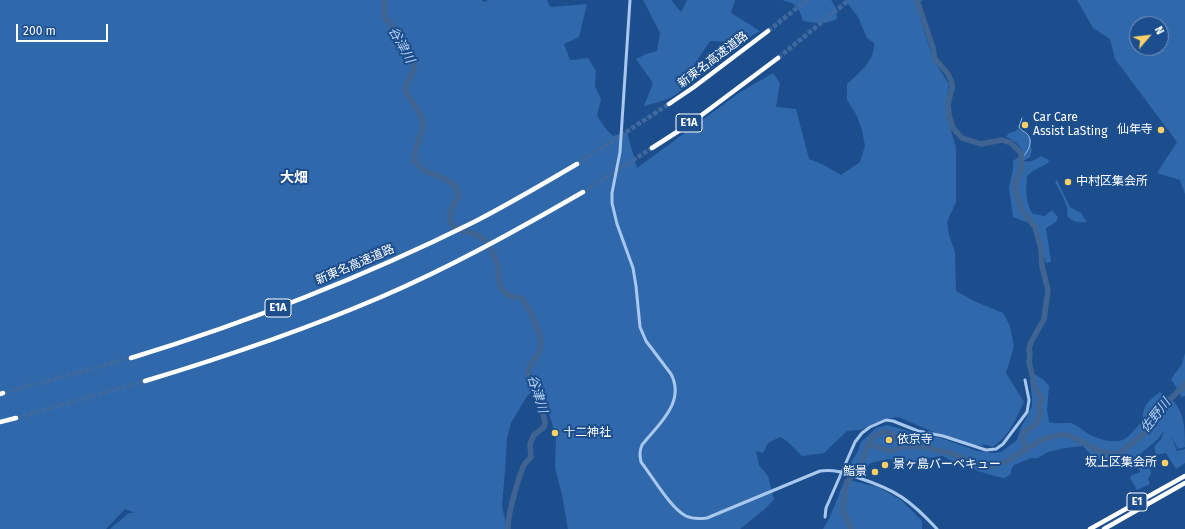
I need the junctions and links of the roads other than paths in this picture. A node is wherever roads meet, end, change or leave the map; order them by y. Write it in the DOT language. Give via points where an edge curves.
graph roads {
  1 [pos="630,0"];
  2 [pos="768,31"];
  3 [pos="778,58"];
  4 [pos="669,104"];
  5 [pos="652,148"];
  6 [pos="577,164"];
  7 [pos="583,192"];
  8 [pos="131,358"];
  9 [pos="1025,380"];
  10 [pos="145,381"];
  11 [pos="16,418"];
  12 [pos="0,422"];
  13 [pos="842,473"];
  14 [pos="1185,476"];
  15 [pos="1185,483"];
  16 [pos="825,516"];
  17 [pos="937,529"];
  18 [pos="1090,529"];
  19 [pos="1104,529"];
  1 -- 13 [label="street" via="620,152 612,203 633,268 640,327 646,341 674,379 675,390 671,410 642,445 641,462 673,506 688,517 696,518 707,518 820,471"];
  2 -- 4 [label="highway, 新東名高速道路 / E1A"];
  3 -- 5 [label="highway, E1A"];
  6 -- 8 [label="highway, 新東名高速道路 / E1A" via="474,222 386,263 220,330"];
  7 -- 10 [label="highway, E1A" via="492,243 382,296 267,342"];
  9 -- 13 [label="street" via="1029,400 1027,412 1003,444 996,449 986,450 918,431 893,421 884,421 870,427 857,438"];
  11 -- 12 [label="highway"];
  13 -- 16 [label="street" via="826,508"];
  13 -- 17 [label="street" via="887,488 901,496"];
  14 -- 18 [label="highway, E1"];
  15 -- 19 [label="highway, E1"];
}
